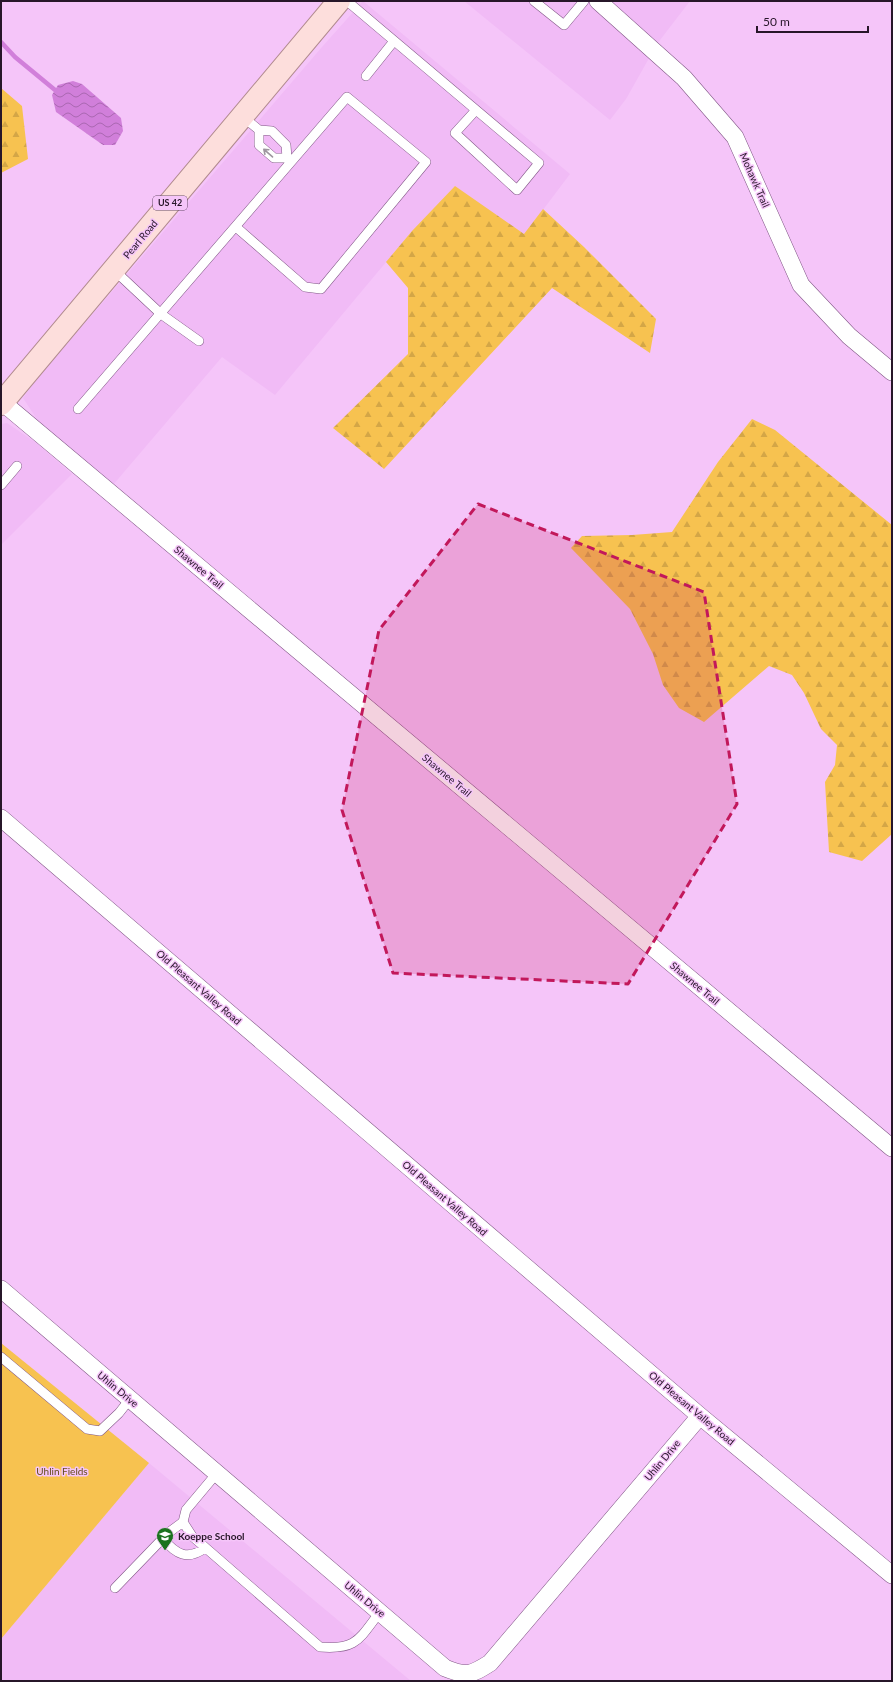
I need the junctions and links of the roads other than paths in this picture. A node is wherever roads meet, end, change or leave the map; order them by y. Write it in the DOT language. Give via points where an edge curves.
graph roads {
  1 [pos="339,1"];
  2 [pos="347,1"];
  3 [pos="534,1"];
  4 [pos="584,1"];
  5 [pos="598,1"];
  6 [pos="394,41"];
  7 [pos="366,76"];
  8 [pos="476,110"];
  9 [pos="242,116"];
  10 [pos="258,130"];
  11 [pos="289,160"];
  12 [pos="236,228"];
  13 [pos="114,270"];
  14 [pos="161,314"];
  15 [pos="199,341"];
  16 [pos="892,372"];
  17 [pos="2,403"];
  18 [pos="78,409"];
  19 [pos="17,466"];
  20 [pos="1,485"];
  21 [pos="1,818"];
  22 [pos="892,1148"];
  23 [pos="1,1289"];
  24 [pos="1,1357"];
  25 [pos="130,1399"];
  26 [pos="700,1416"];
  27 [pos="217,1473"];
  28 [pos="183,1522"];
  29 [pos="163,1539"];
  30 [pos="205,1548"];
  31 [pos="892,1575"];
  32 [pos="115,1588"];
  33 [pos="380,1612"];
  1 -- 9 [label="main road, Pearl Road / US 42"];
  2 -- 6 [label="lane"];
  3 -- 4 [label="lane" via="564,25"];
  5 -- 16 [label="street, Mohawk Trail" via="684,78 735,137 802,285 849,336"];
  6 -- 7 [label="lane"];
  6 -- 8 [label="lane"];
  8 -- 8 [label="lane" via="540,163 517,190 455,133"];
  9 -- 10 [label="lane"];
  9 -- 13 [label="main road, Pearl Road / US 42"];
  10 -- 11 [label="lane" via="272,131 286,145"];
  11 -- 10 [label="lane, one-way" via="274,158 259,146"];
  11 -- 12 [label="lane"];
  11 -- 12 [label="lane" via="347,98 426,162 321,289 305,286"];
  12 -- 14 [label="lane"];
  13 -- 14 [label="lane"];
  13 -- 17 [label="main road, Pearl Road / US 42"];
  14 -- 15 [label="lane"];
  14 -- 18 [label="lane"];
  17 -- 22 [label="street, Shawnee Trail"];
  19 -- 20 [label="lane"];
  21 -- 26 [label="street, Old Pleasant Valley Road"];
  23 -- 25 [label="street, Uhlin Drive"];
  24 -- 25 [label="lane" via="87,1429 100,1430"];
  25 -- 27 [label="street, Uhlin Drive"];
  26 -- 31 [label="street, Old Pleasant Valley Road"];
  26 -- 33 [label="street, Uhlin Drive" via="490,1663 475,1672 460,1674 445,1668"];
  27 -- 28 [label="lane" via="186,1510"];
  27 -- 33 [label="street, Uhlin Drive"];
  28 -- 29 [label="lane"];
  28 -- 30 [label="lane" via="192,1536"];
  29 -- 30 [label="lane" via="178,1553 189,1555"];
  29 -- 32 [label="lane"];
  30 -- 33 [label="lane" via="320,1647 346,1647 359,1640"];
}
